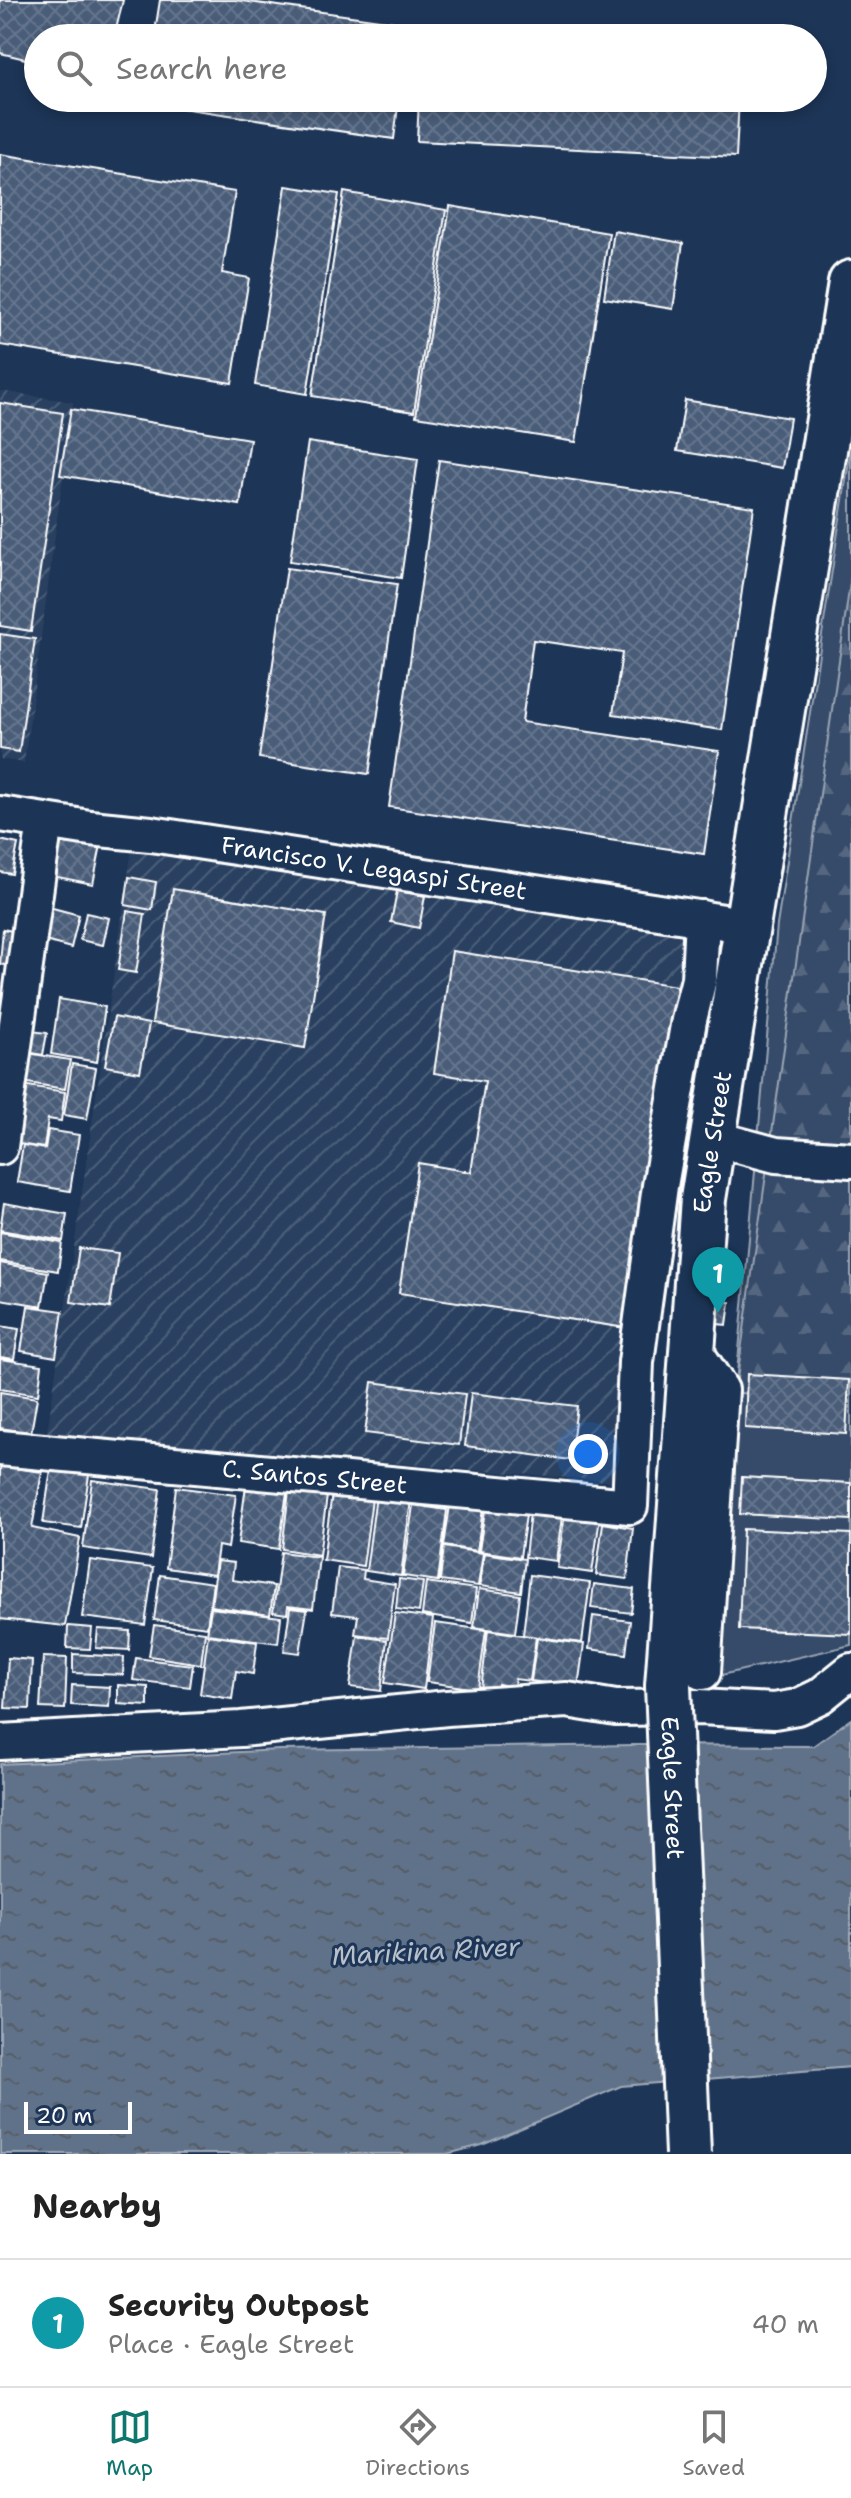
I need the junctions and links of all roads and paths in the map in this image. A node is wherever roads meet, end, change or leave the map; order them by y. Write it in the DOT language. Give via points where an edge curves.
graph roads {
  1 [pos="851,283"];
  2 [pos="0,814"];
  3 [pos="45,821"];
  4 [pos="702,918"];
  5 [pos="748,926"];
  6 [pos="12,991"];
  7 [pos="712,1138"];
  8 [pos="0,1147"];
  9 [pos="851,1160"];
  10 [pos="660,1186"];
  11 [pos="703,1199"];
  12 [pos="0,1448"];
  13 [pos="851,1671"];
  14 [pos="0,1742"];
  15 [pos="688,2154"];
  1 -- 5 [label="main road, Eagle Street"];
  2 -- 3 [label="street, Francisco V. Legaspi Street"];
  3 -- 4 [label="street, Francisco V. Legaspi Street"];
  3 -- 6 [label="street"];
  4 -- 5 [label="street, Francisco V. Legaspi Street"];
  4 -- 10 [label="street" via="699,979"];
  5 -- 7 [label="main road, Eagle Street"];
  6 -- 8 [label="street"];
  7 -- 9 [label="street" via="776,1155"];
  7 -- 11 [label="main road, Eagle Street"];
  10 -- 11 [label="street"];
  10 -- 12 [label="street, C. Santos Street" via="636,1362 630,1506"];
  11 -- 15 [label="main road, Eagle Street, bridge" via="692,1347 685,1679"];
  13 -- 14 [label="street" via="820,1696 774,1711 616,1708 567,1700 241,1729"];
}
